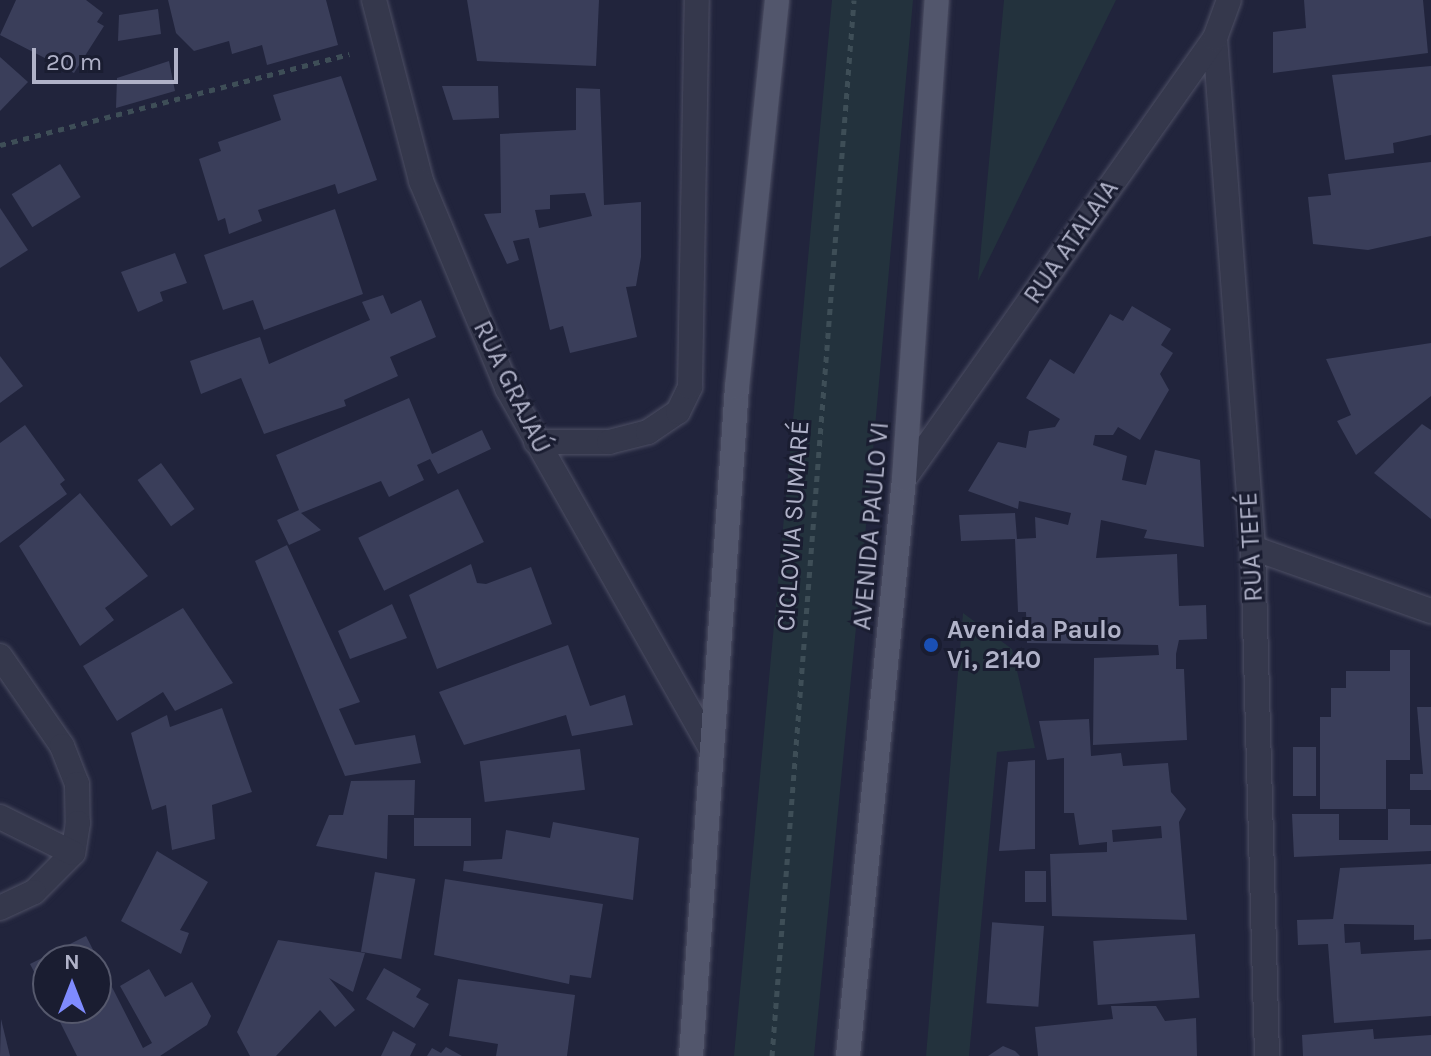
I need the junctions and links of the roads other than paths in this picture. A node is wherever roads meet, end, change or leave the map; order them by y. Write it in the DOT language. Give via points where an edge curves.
graph roads {
  1 [pos="374,0"];
  2 [pos="697,0"];
  3 [pos="777,0"];
  4 [pos="937,0"];
  5 [pos="1229,0"];
  6 [pos="1215,38"];
  7 [pos="536,442"];
  8 [pos="904,479"];
  9 [pos="1253,548"];
  10 [pos="1431,611"];
  11 [pos="0,656"];
  12 [pos="711,748"];
  13 [pos="0,817"];
  14 [pos="73,853"];
  15 [pos="0,908"];
  16 [pos="690,1054"];
  17 [pos="848,1056"];
  18 [pos="1267,1056"];
  1 -- 7 [label="street, RUA GRAJAÚ" via="421,181"];
  2 -- 7 [label="street" via="690,387 678,412 648,432 609,442"];
  3 -- 12 [label="main road" via="737,387"];
  4 -- 8 [label="main road, AVENIDA PAULO VI"];
  5 -- 6 [label="street, RUA ATALAIA"];
  6 -- 8 [label="street, RUA ATALAIA"];
  6 -- 9 [label="street, RUA TEFÉ"];
  7 -- 12 [label="street, RUA GRAJAÚ"];
  8 -- 17 [label="main road, AVENIDA PAULO VI"];
  9 -- 10 [label="street"];
  9 -- 18 [label="street, RUA TEFÉ"];
  11 -- 14 [label="street" via="34,699 77,784"];
  12 -- 16 [label="main road"];
  13 -- 14 [label="street"];
  14 -- 15 [label="street" via="34,892"];
}
